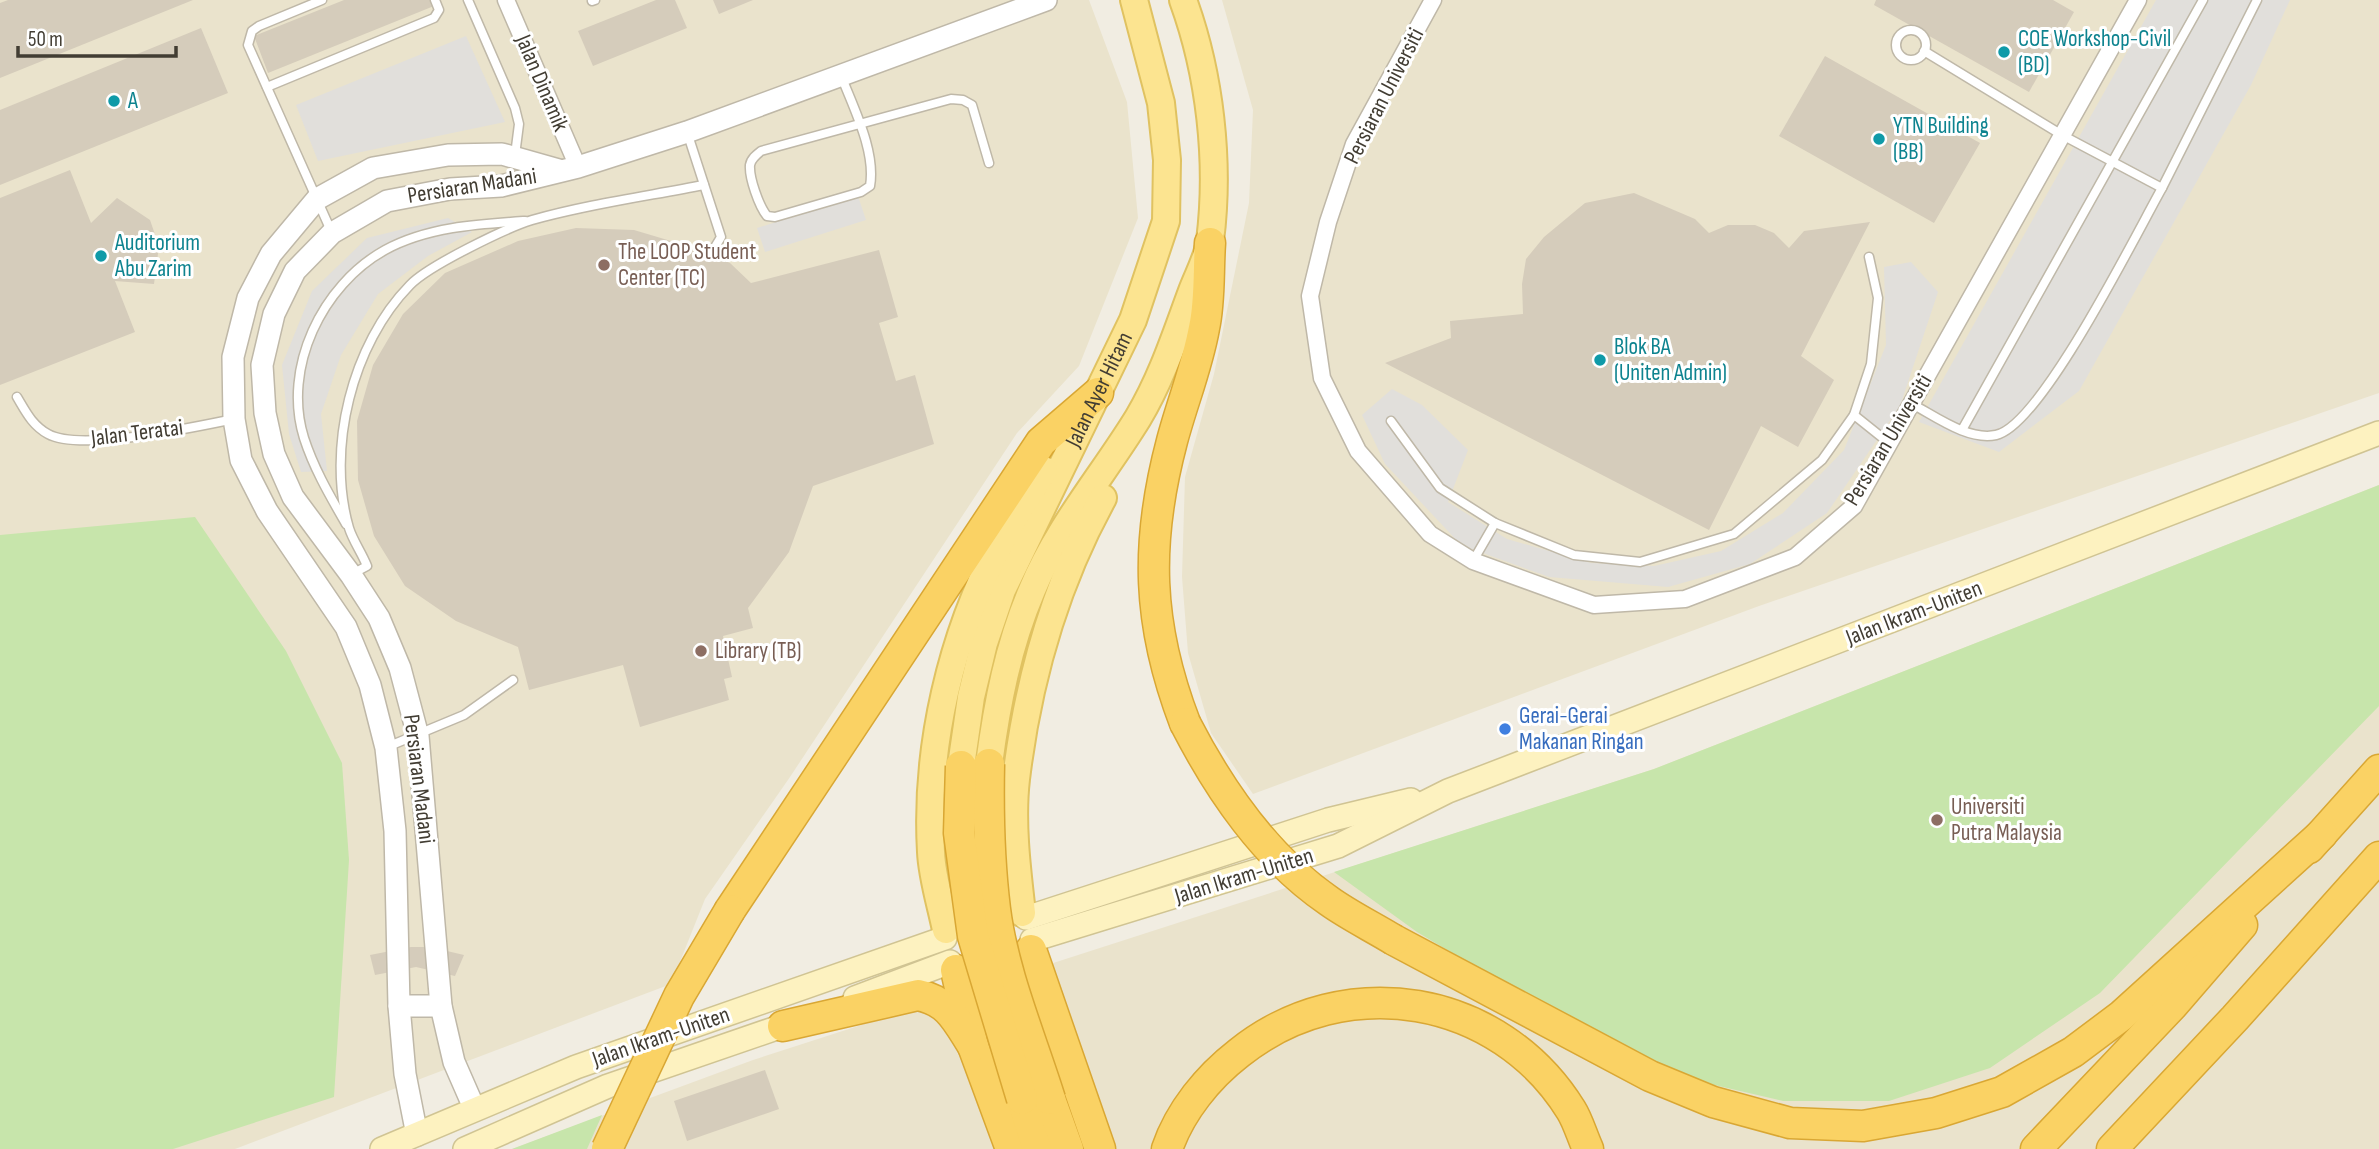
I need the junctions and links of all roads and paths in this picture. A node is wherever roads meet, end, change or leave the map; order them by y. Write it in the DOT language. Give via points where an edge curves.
graph roads {
  1 [pos="322,0"];
  2 [pos="435,0"];
  3 [pos="468,0"];
  4 [pos="506,0"];
  5 [pos="1046,0"];
  6 [pos="1134,0"];
  7 [pos="1433,0"];
  8 [pos="2138,0"];
  9 [pos="2203,0"];
  10 [pos="2257,0"];
  11 [pos="1186,8"];
  12 [pos="1924,51"];
  13 [pos="841,76"];
  14 [pos="267,87"];
  15 [pos="860,124"];
  16 [pos="687,132"];
  17 [pos="2062,135"];
  18 [pos="514,158"];
  19 [pos="2113,162"];
  20 [pos="989,163"];
  21 [pos="570,168"];
  22 [pos="704,185"];
  23 [pos="2162,188"];
  24 [pos="317,199"];
  25 [pos="531,220"];
  26 [pos="332,233"];
  27 [pos="1210,243"];
  28 [pos="712,252"];
  29 [pos="1869,257"];
  30 [pos="1098,393"];
  31 [pos="17,397"];
  32 [pos="1911,403"];
  33 [pos="265,413"];
  34 [pos="1854,415"];
  35 [pos="234,419"];
  36 [pos="1391,421"];
  37 [pos="1080,429"];
  38 [pos="1962,430"];
  39 [pos="2379,433"];
  40 [pos="1889,443"];
  41 [pos="1119,447"];
  42 [pos="1495,523"];
  43 [pos="350,530"];
  44 [pos="1473,561"];
  45 [pos="351,575"];
  46 [pos="324,590"];
  47 [pos="513,680"];
  48 [pos="418,736"];
  49 [pos="386,748"];
  50 [pos="975,765"];
  51 [pos="2379,770"];
  52 [pos="2322,834"];
  53 [pos="2379,857"];
  54 [pos="397,922"];
  55 [pos="436,922"];
  56 [pos="1028,930"];
  57 [pos="945,934"];
  58 [pos="953,966"];
  59 [pos="399,1006"];
  60 [pos="441,1006"];
  61 [pos="783,1026"];
  62 [pos="973,1046"];
  63 [pos="1036,1099"];
  64 [pos="475,1110"];
  65 [pos="417,1135"];
  66 [pos="382,1149"];
  67 [pos="465,1149"];
  68 [pos="607,1149"];
  69 [pos="1011,1149"];
  70 [pos="1038,1149"];
  71 [pos="1068,1149"];
  72 [pos="1100,1149"];
  73 [pos="1167,1149"];
  74 [pos="1588,1149"];
  75 [pos="2036,1149"];
  76 [pos="2112,1149"];
  1 -- 14 [label="lane" via="252,31 248,44"];
  2 -- 14 [label="lane" via="439,10 434,18"];
  3 -- 18 [label="lane" via="515,108 519,124"];
  4 -- 21 [label="street, Jalan Dinamik"];
  5 -- 13 [label="street"];
  6 -- 30 [label="main road, Jalan Ayer Hitam" via="1161,103 1167,160 1166,221 1133,320"];
  7 -- 44 [label="street, Persiaran Universiti" via="1354,144 1310,296 1322,378 1358,451 1430,534"];
  8 -- 17 [label="street, Persiaran Universiti"];
  9 -- 19 [label="lane"];
  10 -- 23 [label="lane"];
  11 -- 27 [label="main road, Jalan Ayer Hitam" via="1209,104"];
  12 -- 17 [label="lane"];
  13 -- 15 [label="lane"];
  13 -- 16 [label="street"];
  14 -- 24 [label="lane"];
  15 -- 15 [label="lane" via="872,174 870,186 767,216 750,165 754,156"];
  15 -- 20 [label="lane" via="951,99 963,100 972,105"];
  16 -- 21 [label="street"];
  16 -- 22 [label="lane"];
  17 -- 19 [label="lane"];
  17 -- 32 [label="street, Persiaran Universiti"];
  18 -- 21 [label="street, Persiaran Madani"];
  18 -- 24 [label="street, Persiaran Madani" via="502,154 448,156 373,168"];
  19 -- 23 [label="lane"];
  19 -- 38 [label="lane"];
  21 -- 26 [label="street, Persiaran Madani" via="501,186 450,189 387,201"];
  22 -- 25 [label="lane"];
  22 -- 28 [label="lane" via="721,237"];
  23 -- 38 [label="lane" via="2057,372 2038,397 2007,431 1983,436"];
  24 -- 26 [label="lane"];
  24 -- 35 [label="street, Persiaran Madani" via="271,254 248,298 233,357"];
  25 -- 43 [label="lane" via="468,249 411,283 380,324 358,370 344,427 341,483"];
  25 -- 43 [label="lane" via="468,225 385,250 350,276 323,310 305,349 300,382 303,435"];
  26 -- 33 [label="street, Persiaran Madani" via="295,271 274,314 262,365"];
  27 -- 41 [label="main road, Jalan Ayer Hitam" via="1161,372"];
  27 -- 52 [label="highway, bridge" via="1205,327 1158,499 1153,567 1156,626 1167,676 1212,775 1245,820 1328,901 1394,940 1650,1076 1713,1102 1790,1123 1863,1126 1936,1113 2002,1092 2073,1052 2121,1016"];
  29 -- 34 [label="lane" via="1878,298 1871,364"];
  30 -- 37 [label="main road, Jalan Ayer Hitam"];
  30 -- 68 [label="highway, bridge" via="1041,442 730,911 679,996"];
  31 -- 35 [label="lane, Jalan Teratai" via="30,420 49,435 74,440"];
  32 -- 38 [label="lane"];
  32 -- 40 [label="street, Persiaran Universiti"];
  33 -- 35 [label="street"];
  33 -- 45 [label="street, Persiaran Madani" via="274,454 293,497"];
  34 -- 40 [label="lane"];
  34 -- 42 [label="lane" via="1822,460 1734,534 1640,562 1574,555"];
  35 -- 46 [label="street, Persiaran Madani" via="241,460 267,511"];
  36 -- 42 [label="lane" via="1440,488"];
  37 -- 50 [label="main road, Jalan Ayer Hitam" via="1002,590 984,643 971,696"];
  37 -- 57 [label="main road" via="1055,453 1000,543 959,643 938,727 930,784 931,854"];
  39 -- 56 [label="main road, Jalan Ikram-Uniten" via="1448,790 1338,846"];
  40 -- 44 [label="street, Persiaran Universiti" via="1854,506 1795,556 1685,599 1594,605"];
  41 -- 50 [label="main road, Jalan Ayer Hitam" via="1063,530 1033,588"];
  41 -- 56 [label="main road" via="1116,476 1082,537 1038,660 1016,781 1017,869"];
  42 -- 44 [label="lane"];
  43 -- 45 [label="lane" via="367,566"];
  45 -- 46 [label="street"];
  45 -- 48 [label="street, Persiaran Madani" via="379,618 400,668"];
  46 -- 49 [label="street, Persiaran Madani" via="346,627 370,685"];
  47 -- 48 [label="lane" via="464,715"];
  48 -- 49 [label="lane"];
  48 -- 55 [label="street, Persiaran Madani"];
  49 -- 54 [label="street, Persiaran Madani" via="395,831"];
  50 -- 63 [label="highway, bridge" via="959,833 972,936"];
  51 -- 52 [label="highway"];
  52 -- 75 [label="highway" via="2172,1006"];
  53 -- 76 [label="highway"];
  54 -- 55 [label="street"];
  54 -- 59 [label="street, Persiaran Madani"];
  55 -- 60 [label="street, Persiaran Madani"];
  56 -- 57 [label="main road" via="999,898 972,900 960,907"];
  56 -- 58 [label="main road" via="1026,963 1006,980 979,983"];
  56 -- 72 [label="highway"];
  57 -- 58 [label="main road"];
  57 -- 64 [label="main road, Jalan Ikram-Uniten" via="576,1067"];
  58 -- 61 [label="main road, Jalan Ikram-Uniten"];
  58 -- 62 [label="highway"];
  59 -- 60 [label="street"];
  59 -- 65 [label="street, Persiaran Madani"];
  60 -- 64 [label="street, Persiaran Madani" via="454,1062"];
  61 -- 62 [label="highway" via="918,995 935,998 947,1007"];
  61 -- 67 [label="main road, Jalan Ikram-Uniten" via="608,1086"];
  62 -- 69 [label="highway"];
  63 -- 70 [label="highway"];
  63 -- 71 [label="highway"];
  64 -- 65 [label="main road, Jalan Ikram-Uniten"];
  65 -- 66 [label="main road, Jalan Ikram-Uniten"];
  73 -- 74 [label="highway" via="1190,1105 1218,1069 1256,1039 1300,1016 1346,1004 1400,1001 1449,1013 1499,1037 1535,1067 1572,1110"];
}
